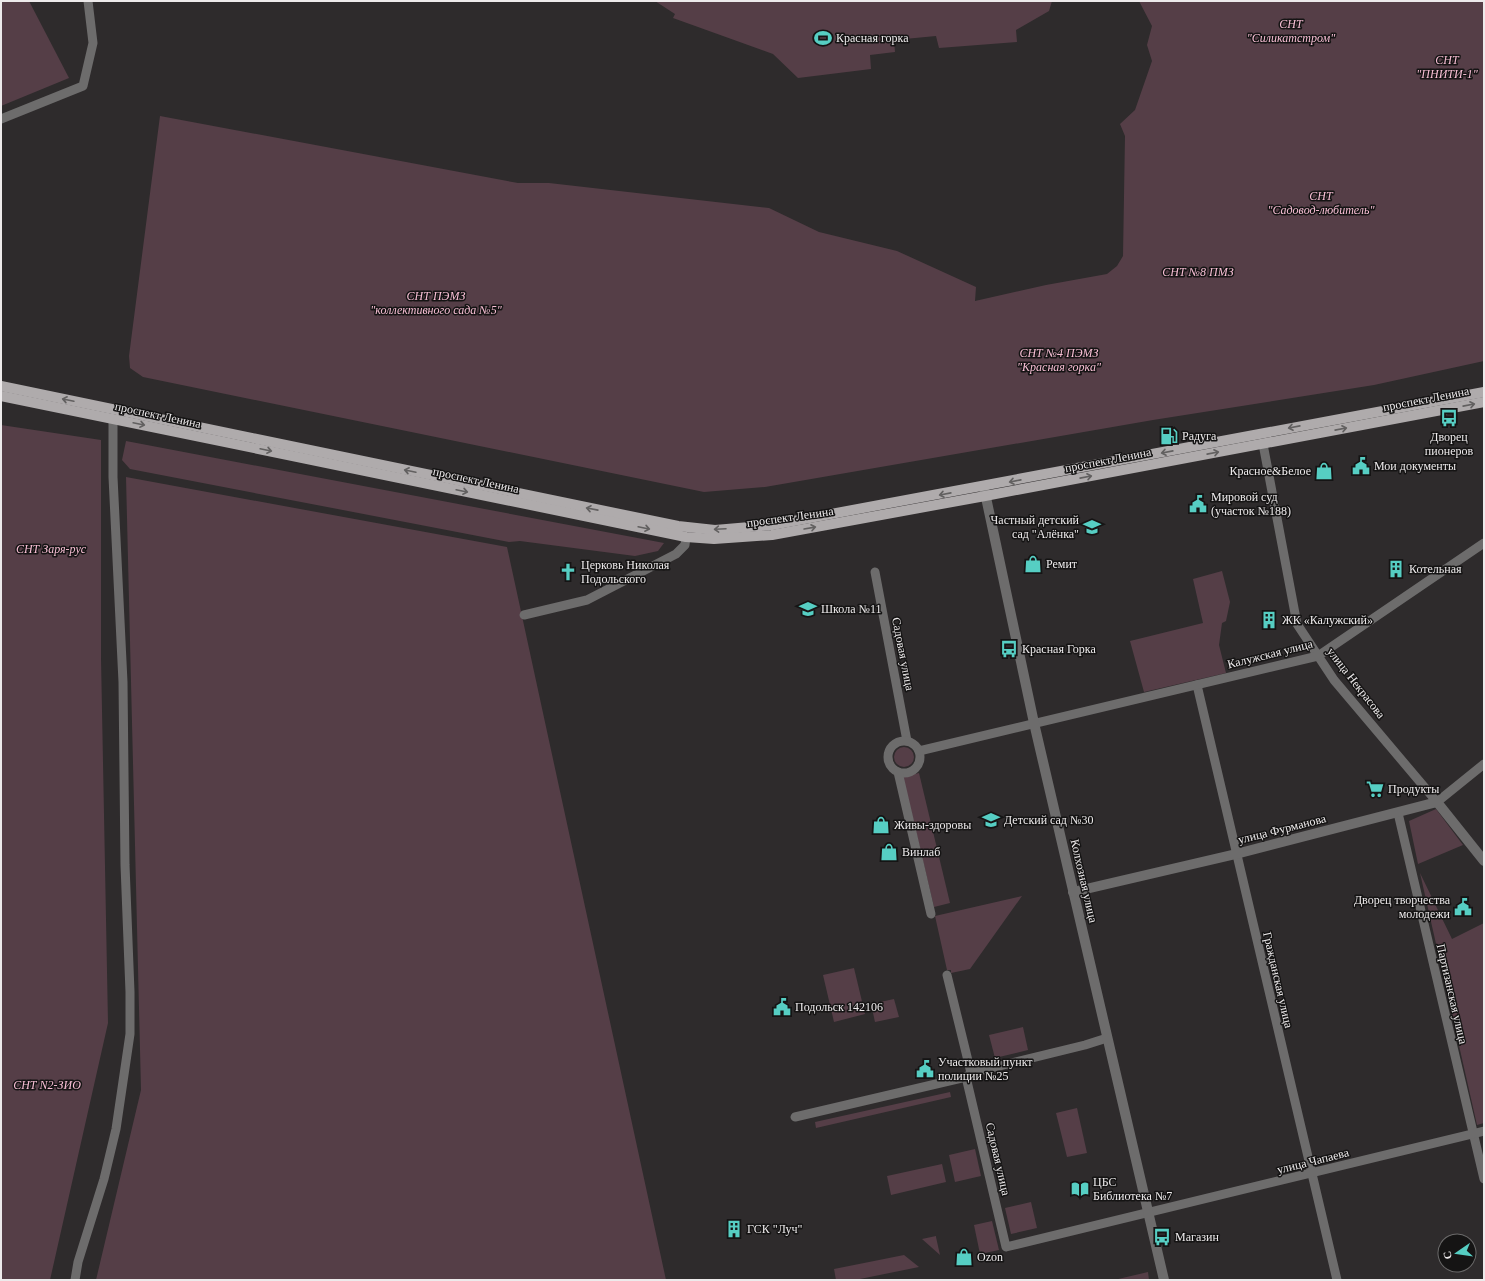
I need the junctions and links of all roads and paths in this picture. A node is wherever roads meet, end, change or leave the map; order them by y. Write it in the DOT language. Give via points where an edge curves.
graph roads {
  1 [pos="88,1"];
  2 [pos="1,119"];
  3 [pos="1,386"];
  4 [pos="1484,392"];
  5 [pos="1,396"];
  6 [pos="1484,402"];
  7 [pos="103,412"];
  8 [pos="113,419"];
  9 [pos="1264,444"];
  10 [pos="984,492"];
  11 [pos="686,537"];
  12 [pos="1484,543"];
  13 [pos="875,572"];
  14 [pos="524,615"];
  15 [pos="1318,656"];
  16 [pos="1197,685"];
  17 [pos="1034,723"];
  18 [pos="907,740"];
  19 [pos="919,750"];
  20 [pos="1484,764"];
  21 [pos="898,772"];
  22 [pos="1437,802"];
  23 [pos="1398,813"];
  24 [pos="1236,854"];
  25 [pos="1484,861"];
  26 [pos="1073,892"];
  27 [pos="932,914"];
  28 [pos="947,975"];
  29 [pos="1107,1038"];
  30 [pos="968,1075"];
  31 [pos="796,1117"];
  32 [pos="1484,1131"];
  33 [pos="1472,1134"];
  34 [pos="1312,1174"];
  35 [pos="1484,1179"];
  36 [pos="1148,1214"];
  37 [pos="1006,1247"];
  38 [pos="75,1280"];
  39 [pos="1164,1280"];
  40 [pos="1337,1280"];
  1 -- 2 [label="street" via="93,42 83,86"];
  7 -- 3 [label="main road, one-way"];
  4 -- 10 [label="main road, проспект Ленина, one-way"];
  5 -- 7 [label="main road"];
  9 -- 6 [label="main road, проспект Ленина, one-way"];
  7 -- 8 [label="main road, проспект Ленина"];
  10 -- 7 [label="main road, проспект Ленина, one-way" via="772,526 715,530 678,526"];
  8 -- 11 [label="main road, проспект Ленина, one-way"];
  8 -- 38 [label="street" via="113,478 123,682 130,1034 116,1129"];
  10 -- 9 [label="main road, проспект Ленина, one-way"];
  9 -- 15 [label="street, улица Некрасова" via="1297,624"];
  11 -- 10 [label="main road, проспект Ленина, one-way" via="714,539 772,535"];
  10 -- 17 [label="street, Колхозная улица"];
  11 -- 14 [label="street" via="685,545 676,554 587,600"];
  12 -- 15 [label="street, Калужская улица"];
  13 -- 18 [label="street, Садовая улица"];
  15 -- 16 [label="street, Калужская улица"];
  15 -- 22 [label="street, улица Некрасова" via="1334,680"];
  16 -- 17 [label="street, Калужская улица"];
  16 -- 24 [label="street, Гражданская улица"];
  17 -- 19 [label="street, Калужская улица"];
  17 -- 26 [label="street, Колхозная улица"];
  18 -- 19 [label="street"];
  18 -- 21 [label="street" via="896,742 889,750 890,765"];
  19 -- 21 [label="street" via="917,766 909,772"];
  20 -- 22 [label="street, улица Фурманова"];
  21 -- 27 [label="street"];
  22 -- 23 [label="street, улица Фурманова"];
  22 -- 25 [label="street, улица Некрасова"];
  23 -- 24 [label="street, улица Фурманова"];
  23 -- 33 [label="street, Партизанская улица"];
  24 -- 26 [label="street, улица Фурманова"];
  24 -- 34 [label="street, Гражданская улица"];
  26 -- 29 [label="street, Колхозная улица"];
  28 -- 30 [label="street, Садовая улица"];
  29 -- 30 [label="street"];
  29 -- 36 [label="street, Колхозная улица"];
  30 -- 31 [label="street"];
  30 -- 37 [label="street, Садовая улица"];
  32 -- 33 [label="street, улица Чапаева"];
  33 -- 34 [label="street, улица Чапаева"];
  33 -- 35 [label="street, Партизанская улица"];
  34 -- 36 [label="street, улица Чапаева" via="1154,1210"];
  34 -- 40 [label="street, Гражданская улица"];
  36 -- 37 [label="street, улица Чапаева"];
  36 -- 39 [label="street, Колхозная улица"];
}
